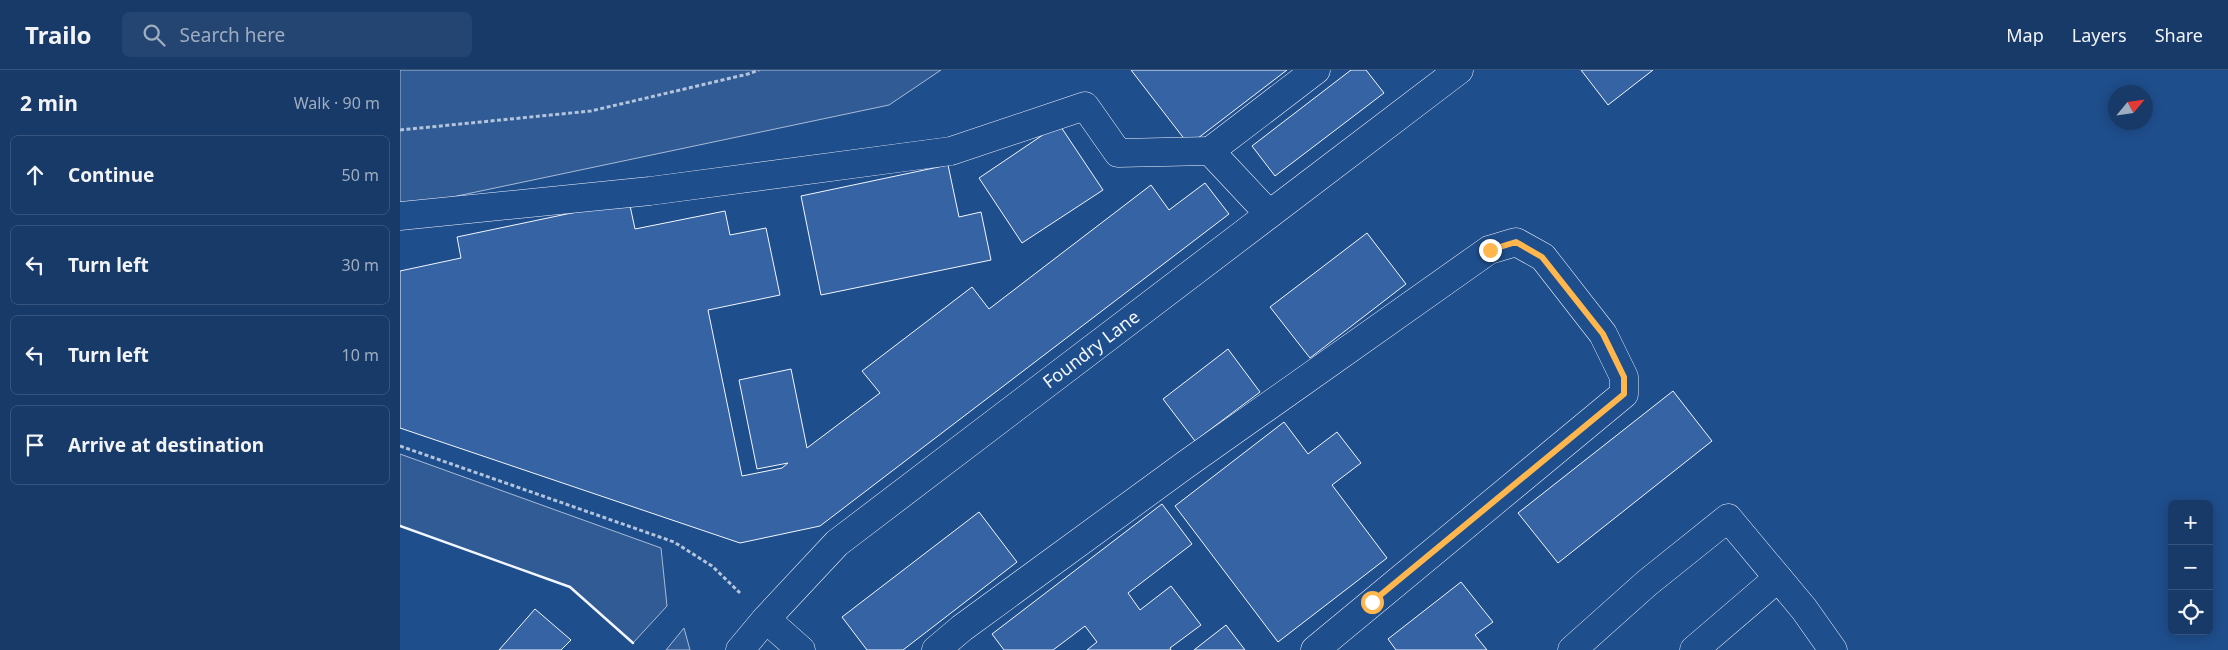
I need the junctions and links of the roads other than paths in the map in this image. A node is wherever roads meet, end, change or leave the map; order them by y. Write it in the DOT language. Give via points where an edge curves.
graph roads {
  1 [pos="1316,70"];
  2 [pos="1459,70"];
  3 [pos="1210,151"];
  4 [pos="1269,214"];
  5 [pos="400,216"];
  6 [pos="1778,578"];
  7 [pos="766,619"];
  8 [pos="740,650"];
  9 [pos="800,650"];
  10 [pos="936,650"];
  11 [pos="1315,650"];
  12 [pos="1572,650"];
  13 [pos="1694,650"];
  14 [pos="1834,650"];
  1 -- 3 [label="street"];
  2 -- 4 [label="street, Foundry Lane"];
  3 -- 4 [label="street"];
  3 -- 5 [label="street" via="1118,154 1085,106 951,151 650,191"];
  4 -- 7 [label="street, Foundry Lane" via="837,543"];
  6 -- 12 [label="street" via="1728,518 1647,583"];
  6 -- 13 [label="street"];
  6 -- 14 [label="street"];
  7 -- 8 [label="street, Foundry Lane"];
  7 -- 9 [label="street"];
  10 -- 11 [label="street" via="1185,465 1490,250 1516,242 1542,257 1603,334 1624,377 1624,394"];
}
